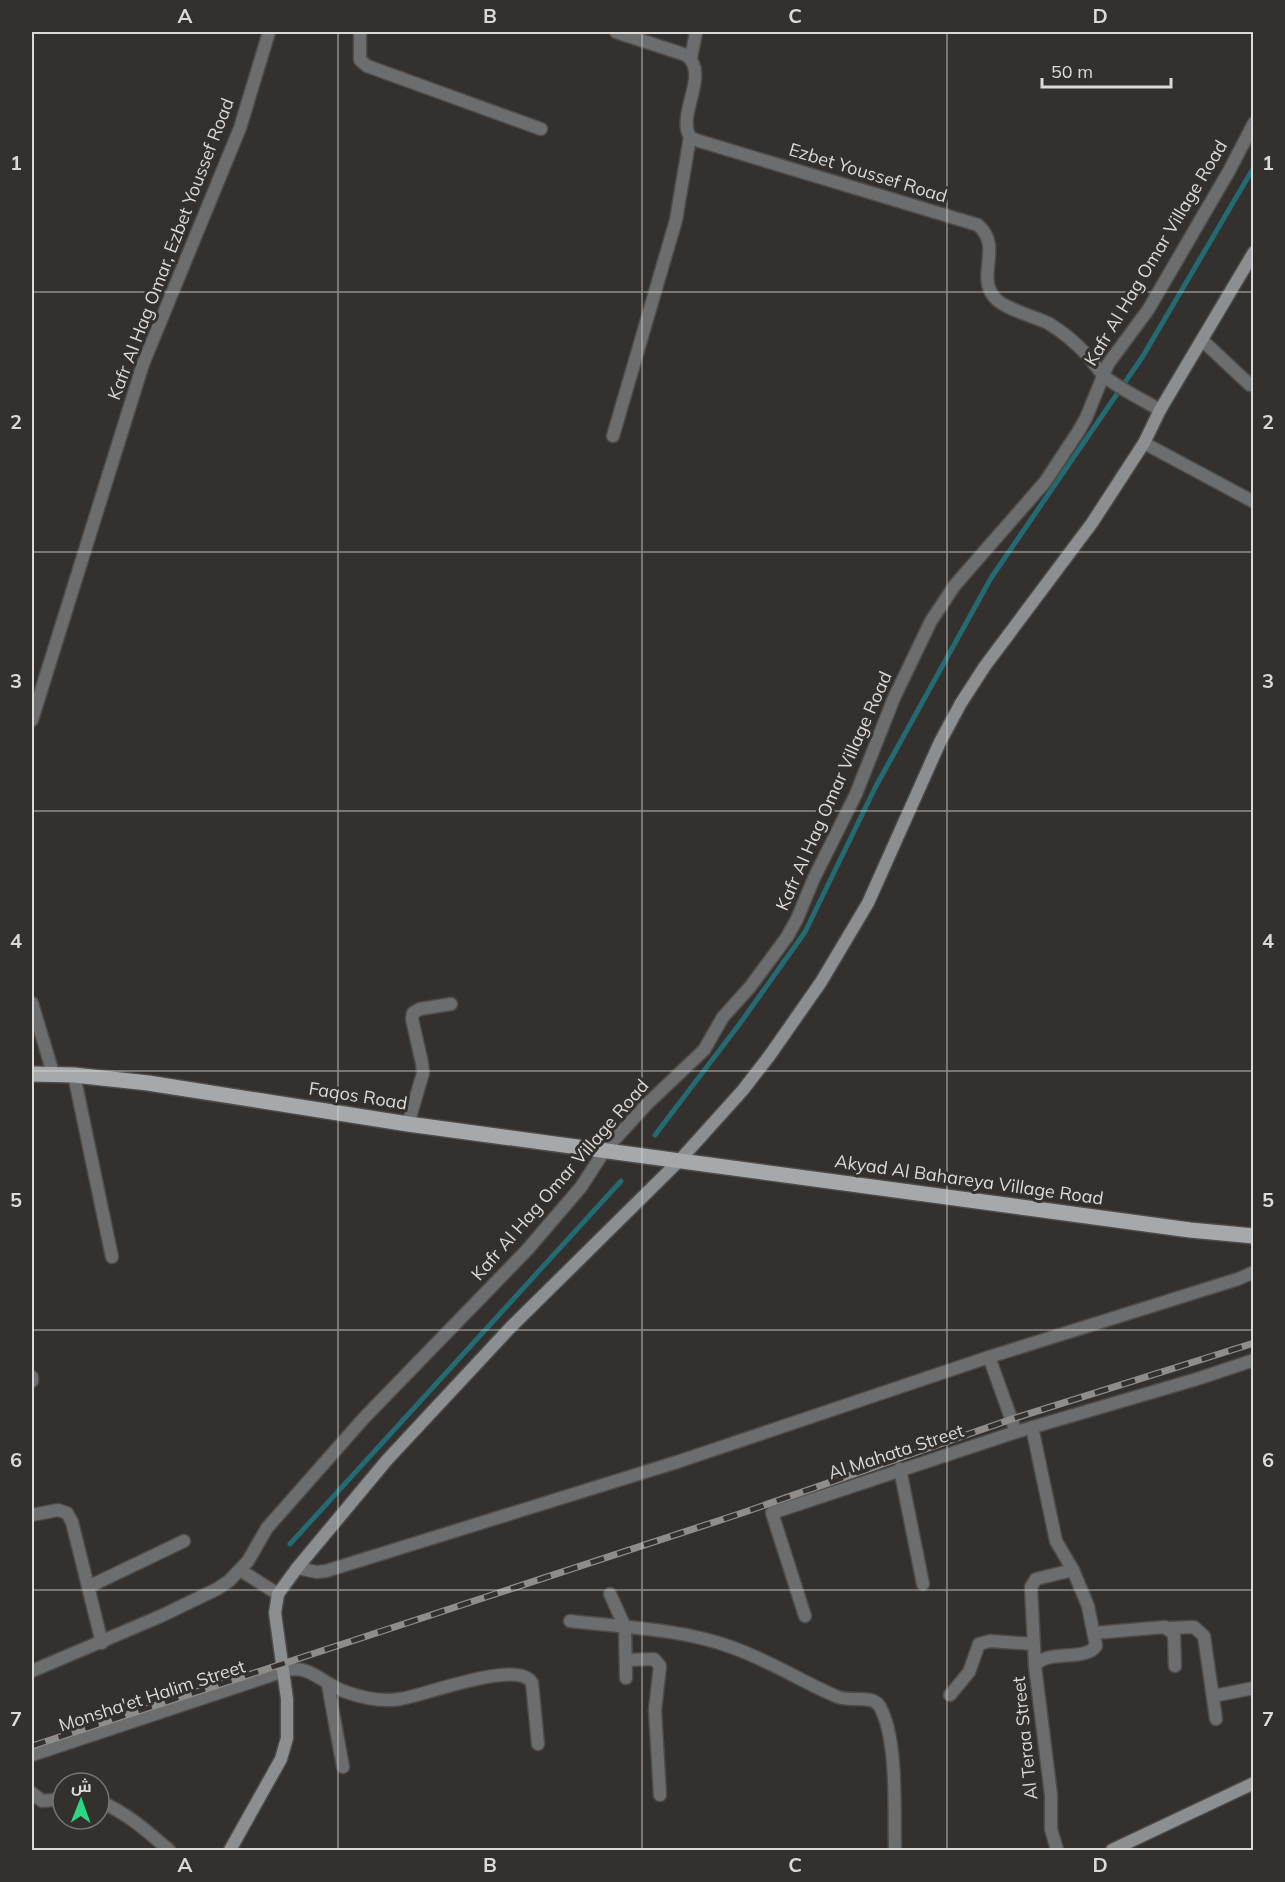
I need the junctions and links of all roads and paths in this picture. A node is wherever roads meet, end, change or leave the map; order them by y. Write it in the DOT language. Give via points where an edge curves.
graph roads {
  1 [pos="266,32"];
  2 [pos="360,32"];
  3 [pos="616,32"];
  4 [pos="696,32"];
  5 [pos="691,58"];
  6 [pos="1254,123"];
  7 [pos="541,129"];
  8 [pos="690,137"];
  9 [pos="1254,252"];
  10 [pos="1202,340"];
  11 [pos="1106,376"];
  12 [pos="1250,386"];
  13 [pos="1160,410"];
  14 [pos="612,436"];
  15 [pos="1144,442"];
  16 [pos="1254,502"];
  17 [pos="32,720"];
  18 [pos="32,1003"];
  19 [pos="451,1004"];
  20 [pos="53,1073"];
  21 [pos="32,1074"];
  22 [pos="74,1075"];
  23 [pos="408,1124"];
  24 [pos="605,1150"];
  25 [pos="679,1161"];
  26 [pos="1254,1236"];
  27 [pos="112,1257"];
  28 [pos="1254,1272"];
  29 [pos="989,1357"];
  30 [pos="1254,1360"];
  31 [pos="1032,1428"];
  32 [pos="1016,1432"];
  33 [pos="900,1469"];
  34 [pos="32,1515"];
  35 [pos="184,1541"];
  36 [pos="297,1568"];
  37 [pos="240,1570"];
  38 [pos="1073,1570"];
  39 [pos="923,1584"];
  40 [pos="88,1587"];
  41 [pos="278,1594"];
  42 [pos="610,1594"];
  43 [pos="805,1616"];
  44 [pos="570,1621"];
  45 [pos="626,1627"];
  46 [pos="1169,1628"];
  47 [pos="1094,1634"];
  48 [pos="102,1643"];
  49 [pos="1033,1644"];
  50 [pos="626,1660"];
  51 [pos="1035,1665"];
  52 [pos="1175,1666"];
  53 [pos="32,1671"];
  54 [pos="284,1671"];
  55 [pos="626,1678"];
  56 [pos="328,1684"];
  57 [pos="1254,1688"];
  58 [pos="950,1695"];
  59 [pos="1213,1696"];
  60 [pos="1216,1719"];
  61 [pos="538,1744"];
  62 [pos="32,1755"];
  63 [pos="343,1767"];
  64 [pos="1254,1783"];
  65 [pos="660,1796"];
  66 [pos="33,1800"];
  67 [pos="51,1802"];
  68 [pos="111,1807"];
  69 [pos="169,1851"];
  70 [pos="230,1851"];
  71 [pos="895,1851"];
  72 [pos="1057,1851"];
  73 [pos="1112,1851"];
  1 -- 17 [label="street, Kafr Al Hag Omar, Ezbet Youssef Road" via="240,128 143,364"];
  2 -- 7 [label="street" via="360,60 367,66"];
  3 -- 5 [label="street"];
  4 -- 5 [label="street"];
  5 -- 8 [label="street" via="695,77 687,126"];
  6 -- 11 [label="street, Kafr Al Hag Omar Village Road" via="1148,310 1108,364"];
  8 -- 11 [label="street, Ezbet Youssef Road" via="978,225 989,238 987,281 996,300 1062,332"];
  8 -- 14 [label="street" via="676,220"];
  9 -- 10 [label="street"];
  10 -- 12 [label="street"];
  10 -- 13 [label="street"];
  11 -- 13 [label="street, Ezbet Youssef Road"];
  11 -- 24 [label="street, Kafr Al Hag Omar Village Road" via="1086,418 1045,482 955,585 931,621 787,937 727,1012 704,1050"];
  13 -- 15 [label="street"];
  15 -- 16 [label="street"];
  15 -- 25 [label="street" via="1092,523 961,703 868,903 821,981 743,1090"];
  18 -- 20 [label="street"];
  19 -- 23 [label="street" via="420,1009 413,1014 423,1073"];
  20 -- 21 [label="main road, Faqos Road"];
  20 -- 22 [label="main road, Faqos Road"];
  22 -- 23 [label="main road, Faqos Road"];
  22 -- 27 [label="street"];
  23 -- 24 [label="main road, Faqos Road"];
  24 -- 25 [label="main road, Faqos Road"];
  24 -- 37 [label="street, Kafr Al Hag Omar Village Road" via="581,1187 527,1250 364,1418 267,1528"];
  25 -- 26 [label="main road, Akyad Al Bahareya Village Road"];
  25 -- 36 [label="street" via="509,1329 387,1460"];
  28 -- 29 [label="street"];
  29 -- 32 [label="street"];
  29 -- 36 [label="street" via="676,1462 326,1571"];
  30 -- 31 [label="street, Al Mahata Street"];
  31 -- 32 [label="street, Al Mahata Street"];
  31 -- 38 [label="street" via="1054,1533"];
  32 -- 33 [label="street, Al Mahata Street"];
  33 -- 39 [label="street"];
  33 -- 43 [label="street, Al Mahata Street" via="772,1513"];
  34 -- 40 [label="street" via="58,1510 67,1513"];
  35 -- 40 [label="street"];
  36 -- 41 [label="street"];
  37 -- 41 [label="street"];
  37 -- 48 [label="street, Kafr Al Hag Omar Village Road" via="217,1589"];
  38 -- 47 [label="street" via="1088,1606"];
  38 -- 49 [label="street" via="1033,1581"];
  40 -- 48 [label="street"];
  41 -- 54 [label="street" via="275,1613"];
  42 -- 45 [label="street"];
  44 -- 45 [label="street"];
  45 -- 50 [label="street"];
  45 -- 71 [label="street" via="729,1646 840,1697 877,1702 888,1730 893,1759"];
  46 -- 47 [label="street"];
  46 -- 52 [label="street" via="1174,1638"];
  46 -- 59 [label="street" via="1194,1627 1204,1636"];
  47 -- 51 [label="street, Al Teraa Street" via="1094,1650 1041,1659"];
  48 -- 53 [label="street, Kafr Al Hag Omar Village Road"];
  49 -- 51 [label="street"];
  49 -- 58 [label="street" via="979,1644 969,1672"];
  50 -- 55 [label="street"];
  50 -- 65 [label="street" via="654,1659 660,1666 655,1710"];
  51 -- 72 [label="street, Al Teraa Street" via="1051,1795 1051,1829"];
  54 -- 56 [label="street" via="299,1668"];
  54 -- 62 [label="street, Monsha'et Halim Street"];
  54 -- 70 [label="street" via="288,1720 284,1749"];
  56 -- 61 [label="street" via="346,1693 398,1700 476,1678 524,1676 532,1683"];
  56 -- 63 [label="street"];
  57 -- 59 [label="street"];
  59 -- 60 [label="street"];
  64 -- 73 [label="street"];
  66 -- 67 [label="street"];
  68 -- 69 [label="street" via="138,1822"];
}
